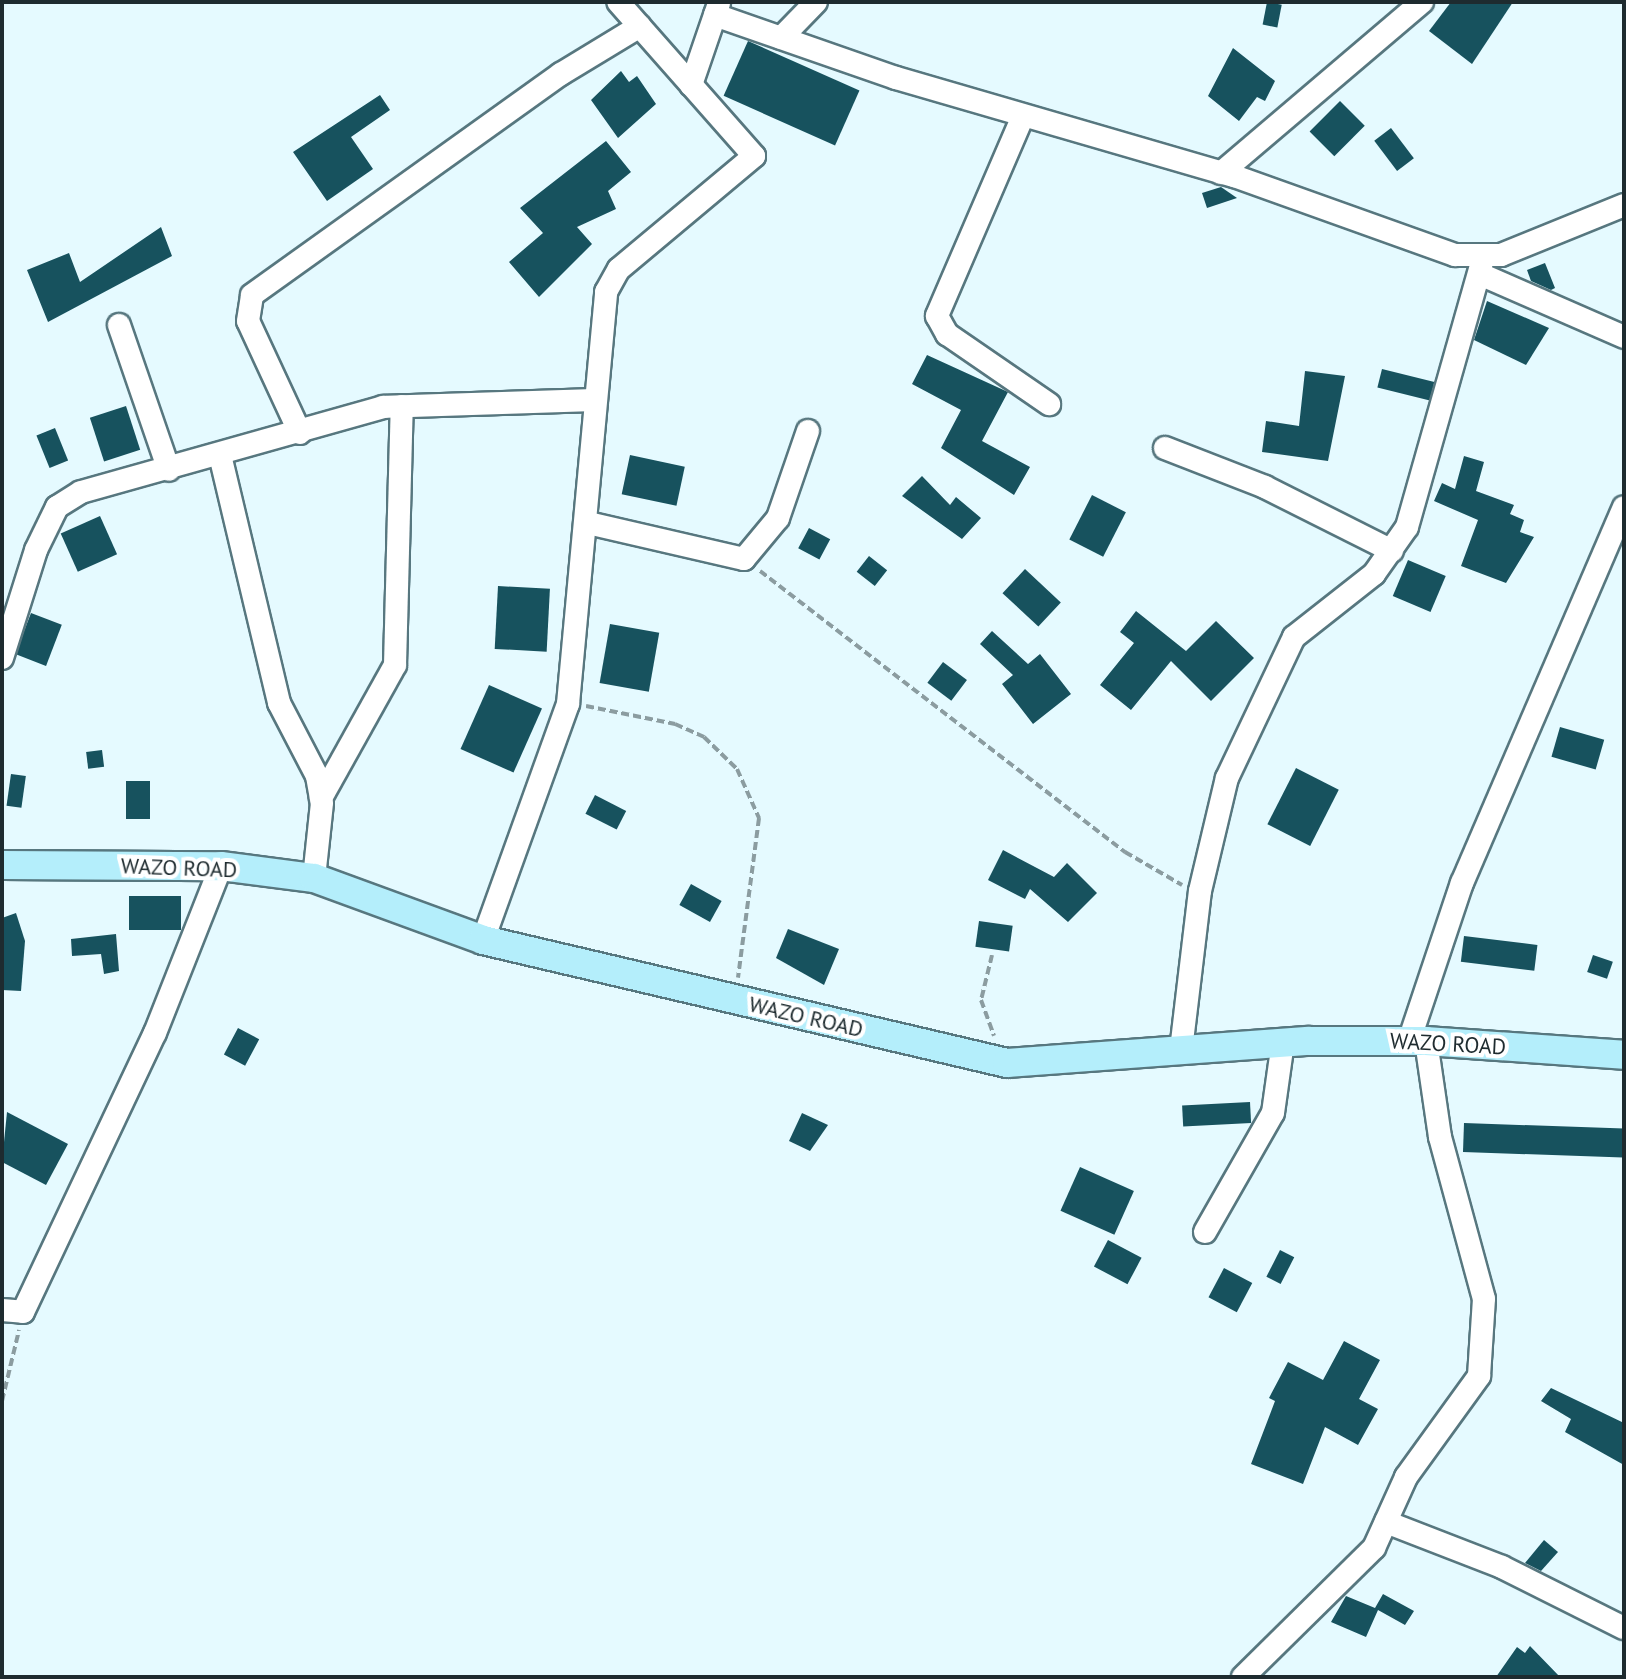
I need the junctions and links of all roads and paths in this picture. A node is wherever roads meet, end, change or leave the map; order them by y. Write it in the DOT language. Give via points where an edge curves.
graph roads {
  1 [pos="618,2"];
  2 [pos="816,2"];
  3 [pos="1422,2"];
  4 [pos="718,8"];
  5 [pos="640,26"];
  6 [pos="781,38"];
  7 [pos="691,85"];
  8 [pos="1023,116"];
  9 [pos="1221,173"];
  10 [pos="1624,205"];
  11 [pos="1481,266"];
  12 [pos="119,325"];
  13 [pos="1624,337"];
  14 [pos="591,400"];
  15 [pos="1049,404"];
  16 [pos="402,406"];
  17 [pos="808,431"];
  18 [pos="300,433"];
  19 [pos="1165,448"];
  20 [pos="220,455"];
  21 [pos="169,470"];
  22 [pos="1624,507"];
  23 [pos="588,523"];
  24 [pos="1392,551"];
  25 [pos="744,559"];
  26 [pos="2,658"];
  27 [pos="568,704"];
  28 [pos="321,798"];
  29 [pos="2,865"];
  30 [pos="221,866"];
  31 [pos="314,878"];
  32 [pos="1200,891"];
  33 [pos="483,940"];
  34 [pos="992,955"];
  35 [pos="735,1000"];
  36 [pos="1418,1041"];
  37 [pos="1283,1042"];
  38 [pos="1181,1050"];
  39 [pos="1624,1055"];
  40 [pos="996,1061"];
  41 [pos="1205,1232"];
  42 [pos="12,1311"];
  43 [pos="2,1401"];
  44 [pos="1386,1522"];
  45 [pos="1624,1628"];
  46 [pos="1243,1677"];
  1 -- 5 [label="street"];
  2 -- 6 [label="street"];
  3 -- 9 [label="street"];
  4 -- 6 [label="street"];
  4 -- 7 [label="street"];
  5 -- 7 [label="street"];
  5 -- 18 [label="street" via="561,74 252,295 248,321"];
  6 -- 8 [label="street"];
  7 -- 14 [label="street" via="751,147 753,161 619,269 601,310"];
  8 -- 9 [label="street"];
  8 -- 15 [label="street" via="937,316 947,334"];
  9 -- 11 [label="street"];
  10 -- 11 [label="street"];
  11 -- 13 [label="street"];
  11 -- 24 [label="street" via="1426,477"];
  12 -- 21 [label="street"];
  14 -- 16 [label="street"];
  14 -- 23 [label="street"];
  16 -- 18 [label="street"];
  16 -- 28 [label="street" via="395,665"];
  17 -- 25 [label="street" via="778,518"];
  18 -- 20 [label="street"];
  19 -- 24 [label="street" via="1293,500"];
  20 -- 21 [label="street"];
  20 -- 28 [label="street" via="279,703 312,756"];
  21 -- 26 [label="street" via="81,492 57,507"];
  22 -- 36 [label="street" via="1462,883"];
  23 -- 25 [label="street"];
  23 -- 27 [label="street"];
  24 -- 32 [label="street" via="1280,656 1227,778"];
  25 -- 32 [label="path" via="1125,852"];
  27 -- 33 [label="street"];
  27 -- 35 [label="path" via="675,724 704,737 737,769 759,818"];
  28 -- 31 [label="street"];
  29 -- 30 [label="main road, WAZO ROAD"];
  30 -- 31 [label="main road, WAZO ROAD"];
  30 -- 42 [label="street" via="155,1033"];
  31 -- 33 [label="main road, WAZO ROAD"];
  32 -- 38 [label="street"];
  33 -- 35 [label="main road, WAZO ROAD"];
  34 -- 40 [label="path" via="981,1000 998,1044"];
  35 -- 40 [label="main road, WAZO ROAD"];
  36 -- 37 [label="main road, WAZO ROAD"];
  36 -- 39 [label="main road, WAZO ROAD"];
  36 -- 44 [label="street" via="1484,1299 1483,1355 1476,1383 1406,1477"];
  37 -- 38 [label="main road, WAZO ROAD"];
  37 -- 41 [label="street" via="1273,1113"];
  38 -- 40 [label="main road, WAZO ROAD"];
  42 -- 43 [label="path"];
  44 -- 45 [label="street" via="1502,1567"];
  44 -- 46 [label="street" via="1345,1580"];
}
